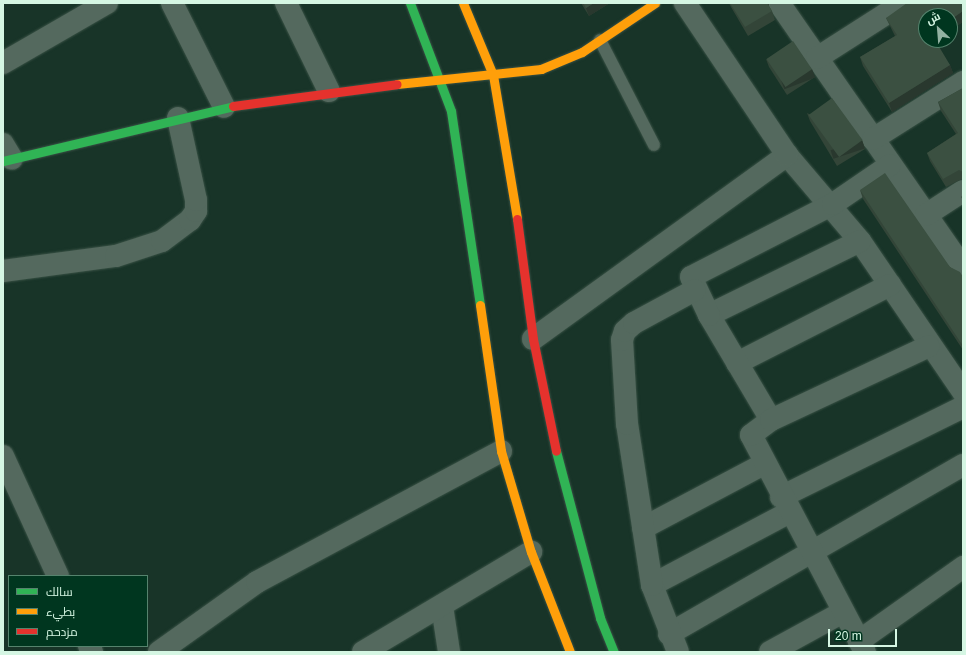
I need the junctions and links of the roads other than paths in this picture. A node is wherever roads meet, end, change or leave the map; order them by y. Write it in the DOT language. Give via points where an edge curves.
graph roads {
  1 [pos="107,3"];
  2 [pos="172,3"];
  3 [pos="286,3"];
  4 [pos="410,3"];
  5 [pos="463,3"];
  6 [pos="655,3"];
  7 [pos="685,3"];
  8 [pos="779,3"];
  9 [pos="903,3"];
  10 [pos="600,40"];
  11 [pos="817,58"];
  12 [pos="3,64"];
  13 [pos="493,75"];
  14 [pos="442,80"];
  15 [pos="963,82"];
  16 [pos="329,91"];
  17 [pos="224,108"];
  18 [pos="178,118"];
  19 [pos="873,139"];
  20 [pos="654,145"];
  21 [pos="6,154"];
  22 [pos="787,154"];
  23 [pos="890,165"];
  24 [pos="963,191"];
  25 [pos="833,204"];
  26 [pos="926,216"];
  27 [pos="860,241"];
  28 [pos="963,268"];
  29 [pos="3,271"];
  30 [pos="890,285"];
  31 [pos="695,290"];
  32 [pos="709,315"];
  33 [pos="533,339"];
  34 [pos="929,346"];
  35 [pos="737,363"];
  36 [pos="963,392"];
  37 [pos="963,407"];
  38 [pos="771,420"];
  39 [pos="501,452"];
  40 [pos="3,456"];
  41 [pos="764,464"];
  42 [pos="963,465"];
  43 [pos="785,504"];
  44 [pos="643,528"];
  45 [pos="810,551"];
  46 [pos="531,552"];
  47 [pos="963,567"];
  48 [pos="58,575"];
  49 [pos="652,585"];
  50 [pos="442,606"];
  51 [pos="843,612"];
  52 [pos="674,643"];
  53 [pos="862,647"];
  54 [pos="159,652"];
  55 [pos="363,652"];
  56 [pos="449,652"];
  57 [pos="570,652"];
  58 [pos="614,652"];
  59 [pos="770,652"];
  1 -- 12 [label="street"];
  2 -- 17 [label="street"];
  3 -- 16 [label="street"];
  4 -- 14 [label="street"];
  5 -- 13 [label="street"];
  6 -- 10 [label="street"];
  7 -- 22 [label="street"];
  8 -- 11 [label="street"];
  9 -- 11 [label="street"];
  10 -- 13 [label="street" via="582,52 541,69"];
  10 -- 20 [label="lane"];
  11 -- 19 [label="street"];
  13 -- 14 [label="street"];
  13 -- 33 [label="street" via="510,162"];
  14 -- 16 [label="street"];
  14 -- 39 [label="street" via="450,111"];
  15 -- 19 [label="street"];
  16 -- 17 [label="street"];
  17 -- 18 [label="street"];
  18 -- 21 [label="street"];
  18 -- 29 [label="street" via="196,200 196,211 190,220 162,240 116,256"];
  19 -- 23 [label="street"];
  22 -- 25 [label="street"];
  22 -- 33 [label="street"];
  23 -- 25 [label="street"];
  23 -- 26 [label="street"];
  24 -- 26 [label="street"];
  25 -- 27 [label="street"];
  25 -- 31 [label="street" via="691,277"];
  26 -- 28 [label="street"];
  27 -- 30 [label="street"];
  27 -- 32 [label="street"];
  30 -- 34 [label="street"];
  30 -- 35 [label="street"];
  31 -- 32 [label="street"];
  31 -- 44 [label="street" via="634,324 623,336 627,424"];
  32 -- 35 [label="street"];
  33 -- 58 [label="street" via="562,480 600,618"];
  34 -- 36 [label="street"];
  34 -- 38 [label="street"];
  35 -- 38 [label="street"];
  37 -- 43 [label="street"];
  38 -- 41 [label="street" via="751,435"];
  39 -- 46 [label="street"];
  39 -- 54 [label="street" via="257,582"];
  40 -- 48 [label="street"];
  41 -- 43 [label="street"];
  41 -- 44 [label="street"];
  42 -- 45 [label="street"];
  43 -- 45 [label="street"];
  43 -- 49 [label="street"];
  44 -- 49 [label="street"];
  45 -- 51 [label="street"];
  45 -- 52 [label="street"];
  46 -- 50 [label="street"];
  46 -- 57 [label="street"];
  47 -- 53 [label="street"];
  49 -- 52 [label="street"];
  50 -- 55 [label="street"];
  50 -- 56 [label="street"];
  51 -- 53 [label="street"];
  51 -- 59 [label="street"];
}
